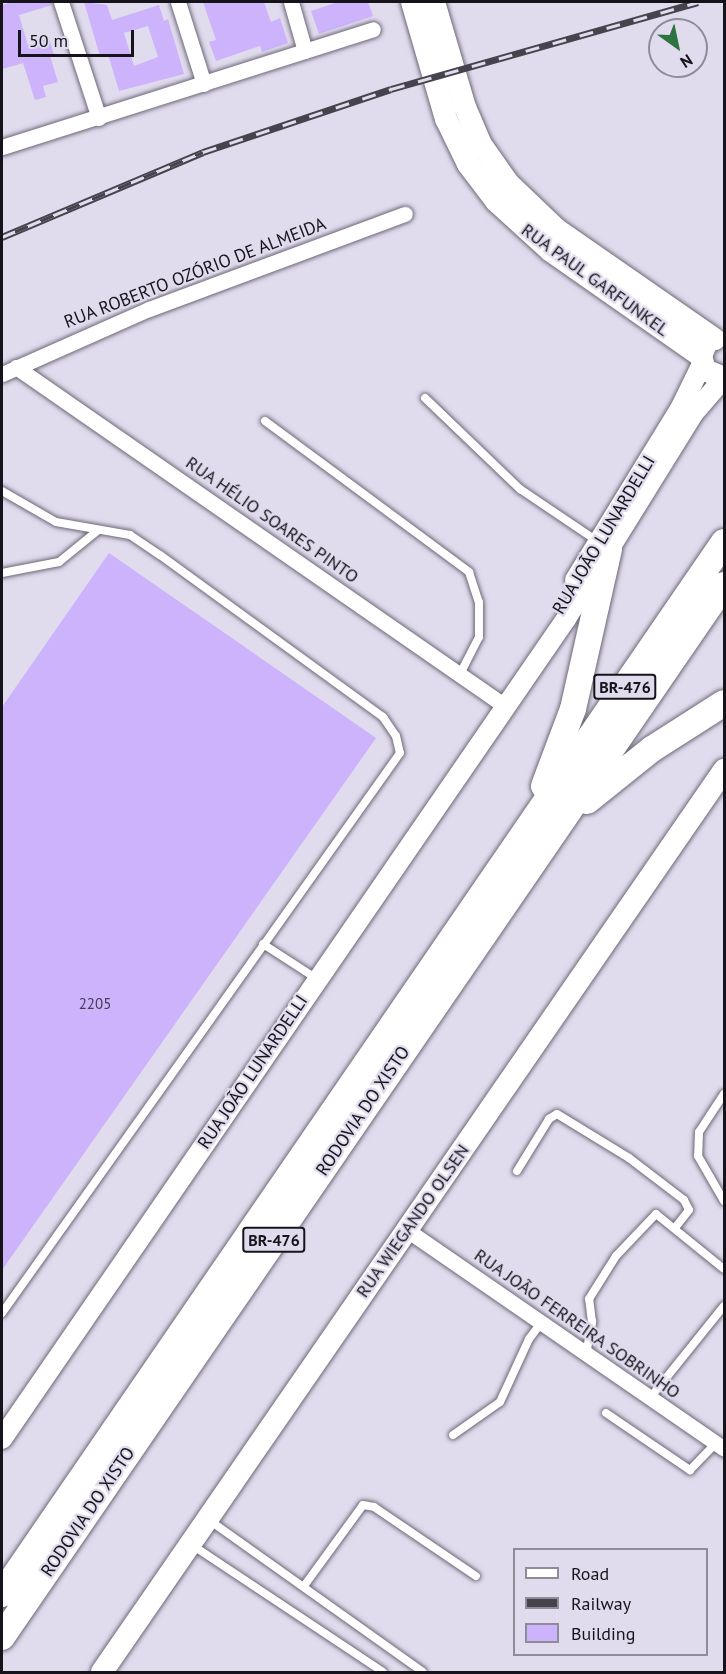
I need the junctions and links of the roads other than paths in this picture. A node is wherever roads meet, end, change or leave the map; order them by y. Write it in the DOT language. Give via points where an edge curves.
graph roads {
  1 [pos="62,2"];
  2 [pos="177,2"];
  3 [pos="291,2"];
  4 [pos="412,2"];
  5 [pos="434,2"];
  6 [pos="373,29"];
  7 [pos="305,51"];
  8 [pos="204,84"];
  9 [pos="99,118"];
  10 [pos="2,147"];
  11 [pos="405,213"];
  12 [pos="711,349"];
  13 [pos="16,367"];
  14 [pos="2,375"];
  15 [pos="724,378"];
  16 [pos="425,398"];
  17 [pos="265,421"];
  18 [pos="2,491"];
  19 [pos="97,531"];
  20 [pos="724,542"];
  21 [pos="603,545"];
  22 [pos="2,573"];
  23 [pos="724,585"];
  24 [pos="460,674"];
  25 [pos="724,703"];
  26 [pos="505,705"];
  27 [pos="724,770"];
  28 [pos="536,837"];
  29 [pos="263,944"];
  30 [pos="316,979"];
  31 [pos="724,1094"];
  32 [pos="517,1171"];
  33 [pos="724,1201"];
  34 [pos="675,1228"];
  35 [pos="408,1230"];
  36 [pos="724,1269"];
  37 [pos="724,1306"];
  38 [pos="2,1312"];
  39 [pos="541,1323"];
  40 [pos="586,1354"];
  41 [pos="650,1398"];
  42 [pos="606,1413"];
  43 [pos="3,1432"];
  44 [pos="453,1435"];
  45 [pos="720,1446"];
  46 [pos="208,1519"];
  47 [pos="191,1544"];
  48 [pos="476,1576"];
  49 [pos="304,1586"];
  50 [pos="2,1594"];
  51 [pos="2,1637"];
  52 [pos="102,1672"];
  53 [pos="383,1672"];
  54 [pos="423,1672"];
  1 -- 9 [label="street"];
  2 -- 8 [label="street"];
  3 -- 7 [label="street"];
  4 -- 12 [label="main road, RUA PAUL GARFUNKEL" via="446,119 468,164 496,201 551,251"];
  5 -- 12 [label="main road, RUA PAUL GARFUNKEL" via="465,107 480,143 508,183 556,229"];
  6 -- 7 [label="street"];
  7 -- 8 [label="street"];
  8 -- 9 [label="street"];
  9 -- 10 [label="street"];
  11 -- 13 [label="street, RUA ROBERTO OZÓRIO DE ALMEIDA" via="149,309"];
  12 -- 15 [label="main road" via="710,375"];
  12 -- 21 [label="street, RUA JOÃO LUNARDELLI"];
  13 -- 14 [label="street, RUA ROBERTO OZÓRIO DE ALMEIDA"];
  13 -- 24 [label="street, RUA HÉLIO SOARES PINTO"];
  15 -- 21 [label="street, RUA JOÃO LUNARDELLI" via="693,414"];
  16 -- 21 [label="lane" via="520,489"];
  17 -- 24 [label="lane" via="470,572 479,602 479,638"];
  18 -- 19 [label="lane" via="56,522"];
  19 -- 22 [label="lane" via="59,562"];
  19 -- 29 [label="lane" via="130,535 160,555 383,717 396,736 400,753"];
  20 -- 28 [label="highway, RODOVIA DO XISTO / BR-476"];
  21 -- 26 [label="street, RUA JOÃO LUNARDELLI" via="566,619"];
  21 -- 28 [label="highway" via="568,726"];
  23 -- 28 [label="highway, RODOVIA DO XISTO / BR-476"];
  24 -- 26 [label="street, RUA HÉLIO SOARES PINTO"];
  25 -- 28 [label="highway" via="652,749"];
  26 -- 30 [label="street, RUA JOÃO LUNARDELLI"];
  27 -- 35 [label="main road, RUA WIEGANDO OLSEN"];
  28 -- 50 [label="highway, RODOVIA DO XISTO / BR-476"];
  28 -- 51 [label="highway, RODOVIA DO XISTO / BR-476"];
  29 -- 30 [label="lane"];
  29 -- 38 [label="lane"];
  30 -- 43 [label="street, RUA JOÃO LUNARDELLI"];
  31 -- 33 [label="lane" via="699,1132 698,1156"];
  32 -- 34 [label="lane" via="549,1119 557,1114 629,1158 684,1200 689,1210"];
  34 -- 36 [label="lane"];
  34 -- 40 [label="lane" via="656,1214 616,1256 589,1299 592,1322"];
  35 -- 39 [label="street, RUA JOÃO FERREIRA SOBRINHO"];
  35 -- 46 [label="main road, RUA WIEGANDO OLSEN"];
  37 -- 41 [label="lane"];
  39 -- 40 [label="street, RUA JOÃO FERREIRA SOBRINHO"];
  39 -- 44 [label="lane" via="529,1339 500,1402"];
  40 -- 41 [label="street, RUA JOÃO FERREIRA SOBRINHO"];
  41 -- 45 [label="street, RUA JOÃO FERREIRA SOBRINHO"];
  42 -- 45 [label="lane" via="690,1470"];
  46 -- 47 [label="main road, RUA WIEGANDO OLSEN"];
  46 -- 49 [label="lane"];
  47 -- 52 [label="main road, RUA WIEGANDO OLSEN"];
  47 -- 53 [label="lane"];
  48 -- 49 [label="lane" via="374,1507 363,1505"];
  49 -- 54 [label="lane"];
}
